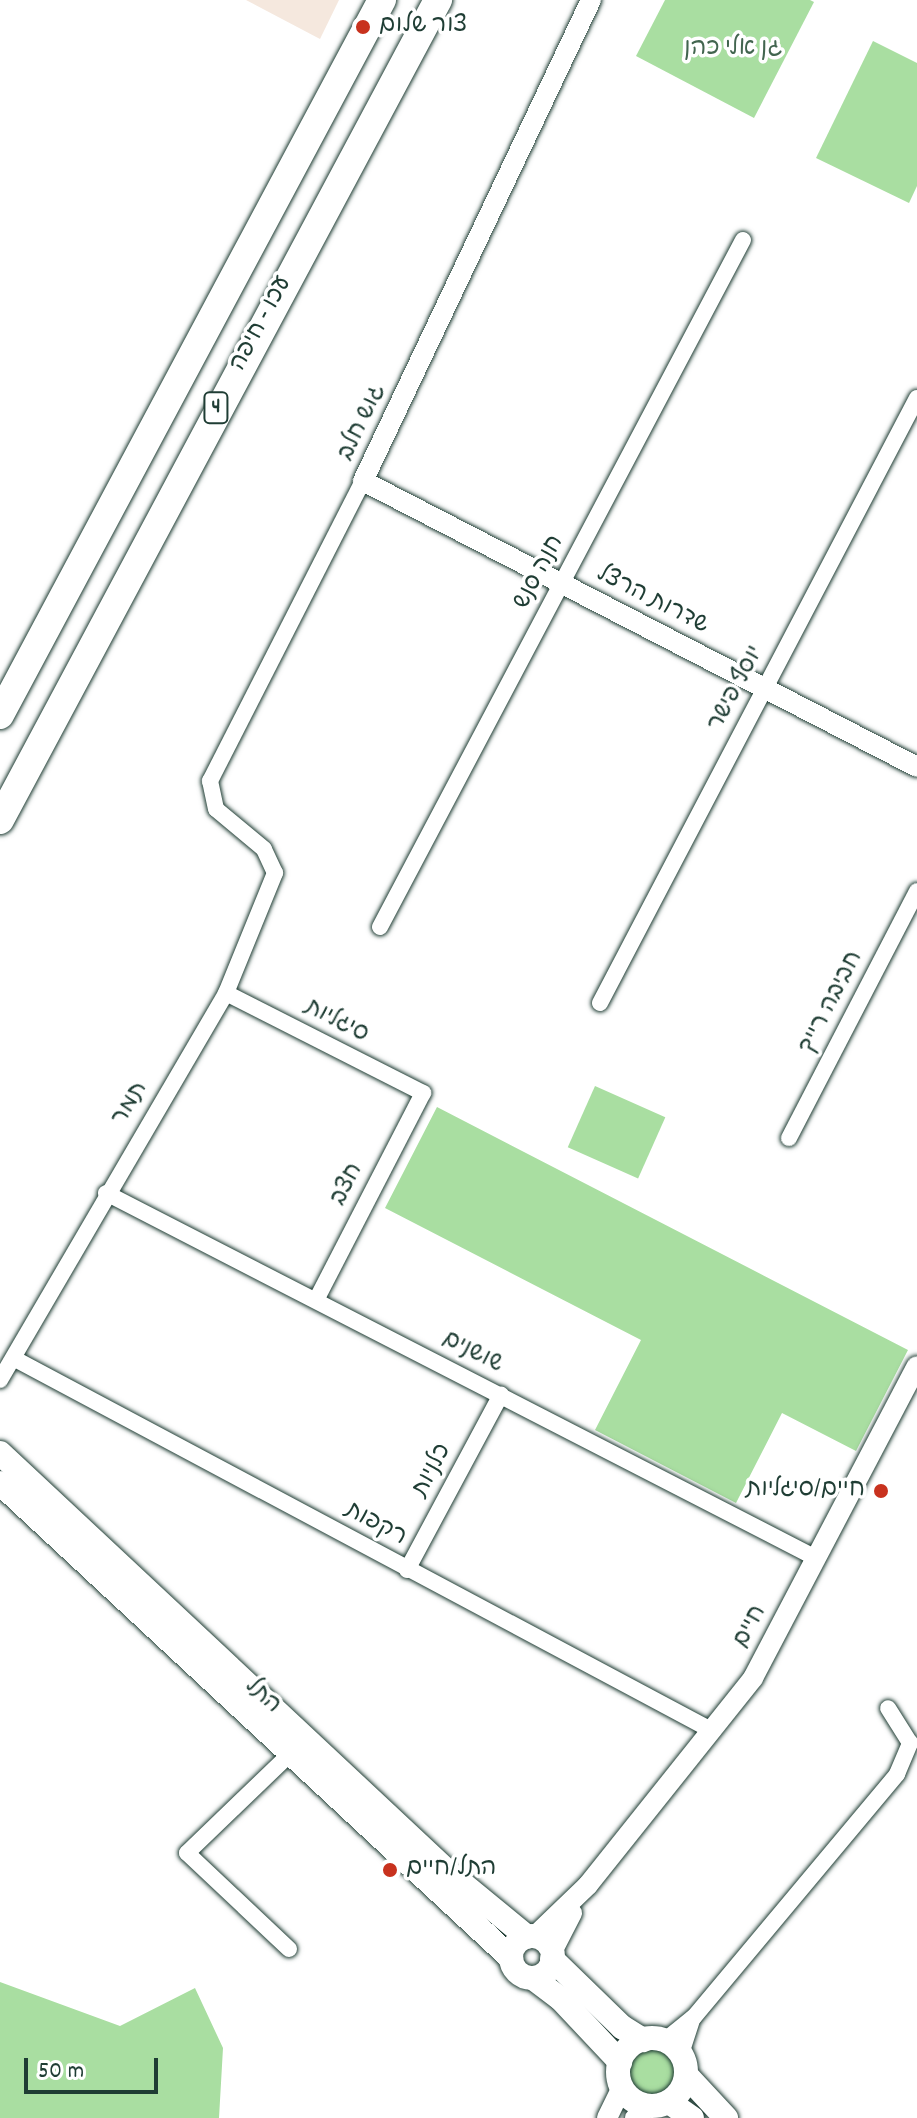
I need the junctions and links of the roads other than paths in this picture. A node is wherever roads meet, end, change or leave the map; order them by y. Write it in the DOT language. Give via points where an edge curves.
graph roads {
  1 [pos="382,0"];
  2 [pos="438,0"];
  3 [pos="591,3"];
  4 [pos="743,240"];
  5 [pos="917,398"];
  6 [pos="363,481"];
  7 [pos="562,584"];
  8 [pos="765,689"];
  9 [pos="0,715"];
  10 [pos="917,767"];
  11 [pos="0,820"];
  12 [pos="264,849"];
  13 [pos="917,891"];
  14 [pos="380,927"];
  15 [pos="226,993"];
  16 [pos="600,1003"];
  17 [pos="423,1093"];
  18 [pos="789,1138"];
  19 [pos="106,1193"];
  20 [pos="316,1300"];
  21 [pos="15,1359"];
  22 [pos="917,1366"];
  23 [pos="1,1383"];
  24 [pos="501,1395"];
  25 [pos="0,1453"];
  26 [pos="0,1483"];
  27 [pos="816,1558"];
  28 [pos="407,1570"];
  29 [pos="888,1708"];
  30 [pos="713,1731"];
  31 [pos="290,1751"];
  32 [pos="325,1756"];
  33 [pos="541,1946"];
  34 [pos="289,1949"];
  35 [pos="511,1958"];
  36 [pos="533,1978"];
  37 [pos="669,2052"];
  38 [pos="620,2062"];
  39 [pos="622,2087"];
  40 [pos="651,2108"];
  41 [pos="607,2118"];
  42 [pos="692,2118"];
  43 [pos="726,2118"];
  1 -- 9 [label="highway, עכו - חיפה / 4"];
  2 -- 11 [label="highway, עכו - חיפה / 4"];
  3 -- 6 [label="street, גוש חלב"];
  4 -- 7 [label="street, חנה סנש"];
  5 -- 8 [label="street, יוסף פישר"];
  6 -- 7 [label="street, שדרות הרצל"];
  6 -- 12 [label="street, גוש חלב" via="210,781 216,809"];
  7 -- 8 [label="street, שדרות הרצל"];
  7 -- 14 [label="street, חנה סנש"];
  8 -- 10 [label="street, שדרות הרצל"];
  8 -- 16 [label="street, יוסף פישר"];
  12 -- 15 [label="street, תמר" via="275,873"];
  13 -- 18 [label="street, חביבה רייך"];
  15 -- 17 [label="street, סיגליות"];
  15 -- 19 [label="street, תמר"];
  17 -- 20 [label="street, חצב"];
  19 -- 20 [label="street, שושנים"];
  19 -- 21 [label="street, תמר"];
  20 -- 24 [label="street, שושנים"];
  21 -- 23 [label="street, תמר"];
  21 -- 28 [label="street, רקפות"];
  22 -- 27 [label="street, חיים"];
  24 -- 27 [label="street, שושנים"];
  24 -- 28 [label="street, כלניות"];
  25 -- 32 [label="main road, התל"];
  26 -- 31 [label="main road, התל"];
  27 -- 30 [label="street, חיים" via="753,1678"];
  28 -- 30 [label="street, רקפות"];
  29 -- 37 [label="street" via="910,1743 897,1774"];
  30 -- 33 [label="street, חיים"];
  31 -- 32 [label="street" via="309,1749"];
  31 -- 34 [label="street" via="187,1853"];
  31 -- 35 [label="main road, התל"];
  32 -- 33 [label="main road, התל" via="448,1872"];
  33 -- 35 [label="main road" via="515,1945"];
  33 -- 36 [label="main road" via="545,1973"];
  33 -- 37 [label="main road, התל" via="622,2027"];
  35 -- 36 [label="main road" via="520,1974"];
  36 -- 38 [label="main road" via="560,1998"];
  37 -- 38 [label="main road" via="629,2048"];
  37 -- 40 [label="main road"];
  37 -- 43 [label="main road, התל"];
  38 -- 39 [label="main road"];
  39 -- 40 [label="main road"];
  39 -- 41 [label="street"];
  40 -- 42 [label="main road"];
}
